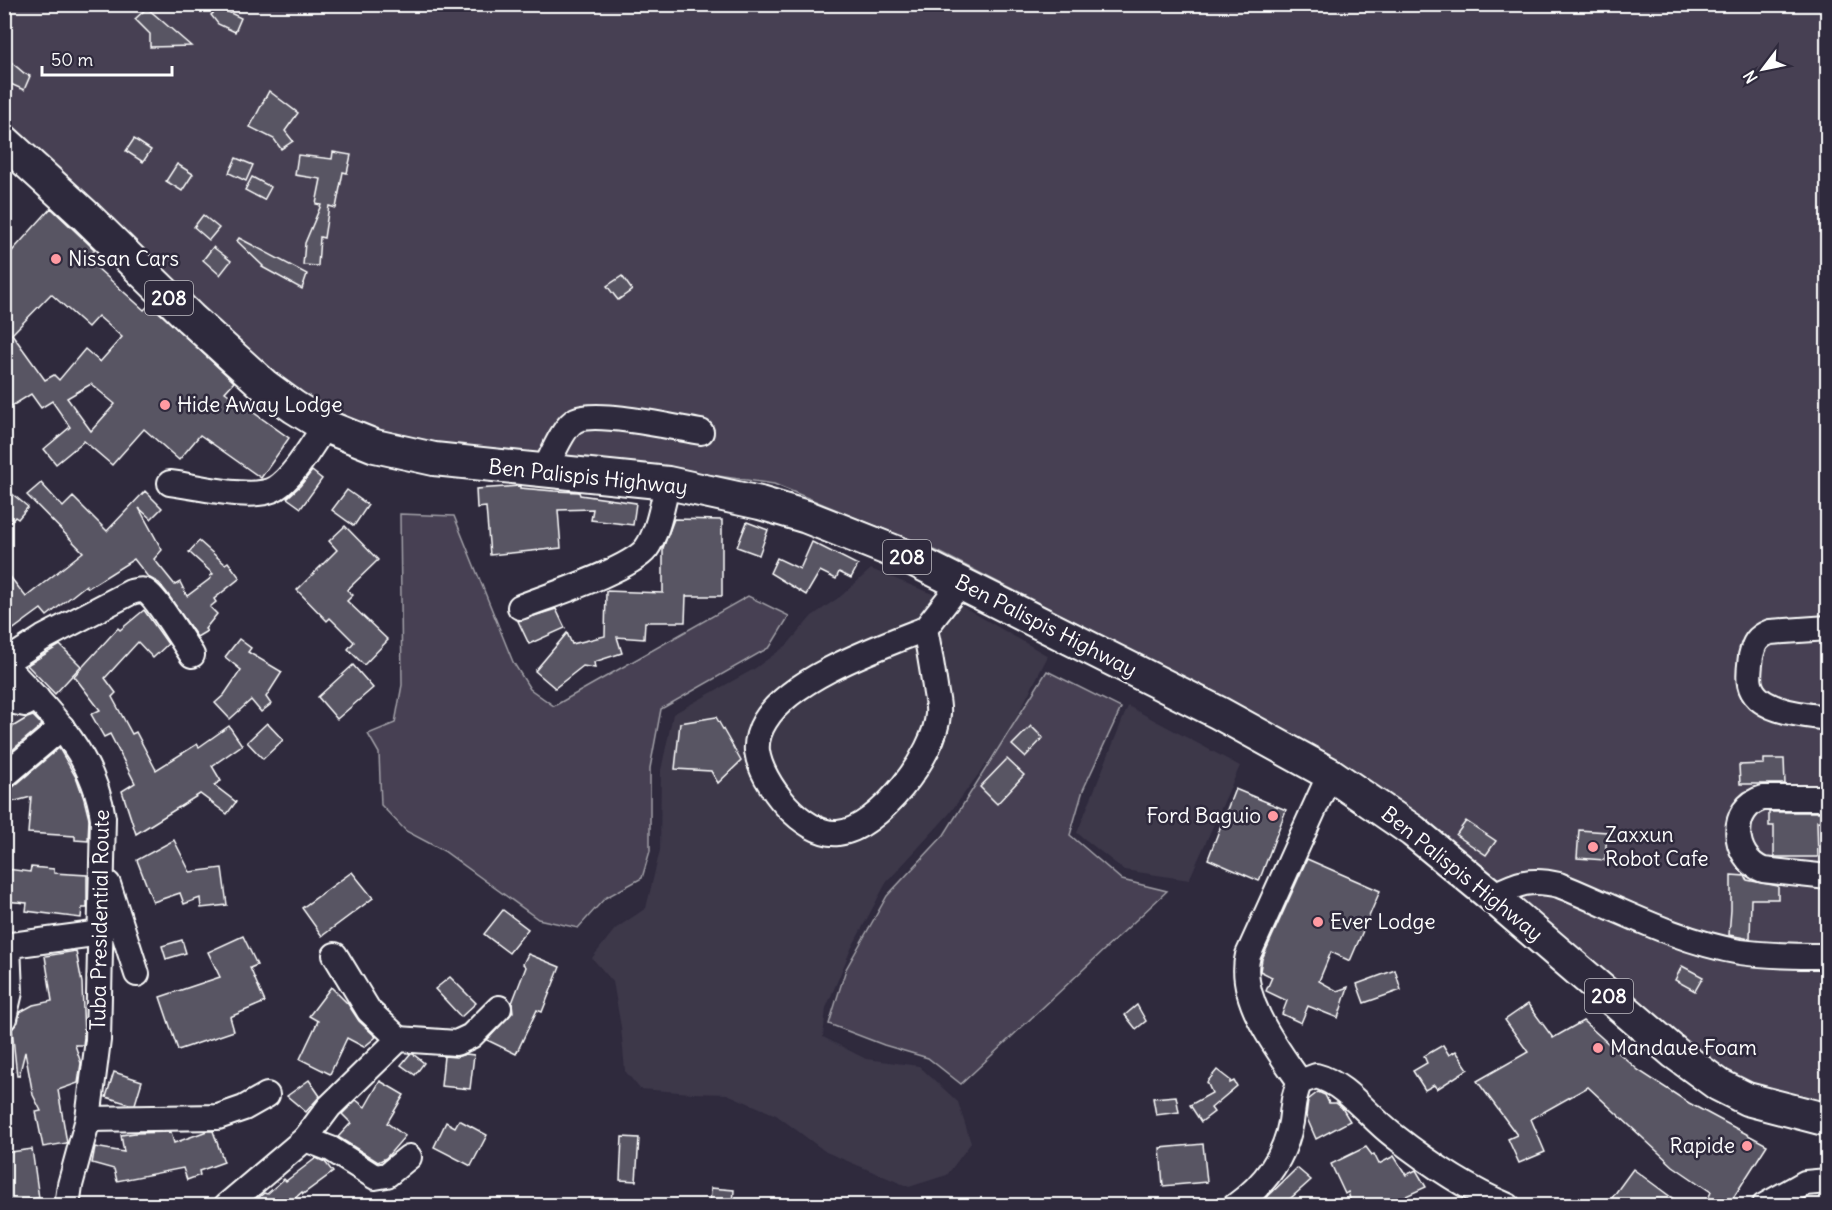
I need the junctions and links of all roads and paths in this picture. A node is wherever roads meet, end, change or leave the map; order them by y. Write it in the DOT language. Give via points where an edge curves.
graph roads {
  1 [pos="4,141"];
  2 [pos="325,426"];
  3 [pos="701,432"];
  4 [pos="544,471"];
  5 [pos="170,483"];
  6 [pos="668,483"];
  7 [pos="960,584"];
  8 [pos="520,607"];
  9 [pos="1827,628"];
  10 [pos="925,629"];
  11 [pos="192,655"];
  12 [pos="4,663"];
  13 [pos="37,698"];
  14 [pos="4,700"];
  15 [pos="1827,718"];
  16 [pos="62,727"];
  17 [pos="1330,774"];
  18 [pos="4,776"];
  19 [pos="1827,798"];
  20 [pos="102,864"];
  21 [pos="1827,877"];
  22 [pos="1492,896"];
  23 [pos="101,933"];
  24 [pos="6,946"];
  25 [pos="335,955"];
  26 [pos="1827,956"];
  27 [pos="137,974"];
  28 [pos="499,1008"];
  29 [pos="4,1018"];
  30 [pos="399,1039"];
  31 [pos="1300,1082"];
  32 [pos="267,1095"];
  33 [pos="88,1119"];
  34 [pos="1827,1120"];
  35 [pos="305,1139"];
  36 [pos="409,1157"];
  37 [pos="1827,1181"];
  38 [pos="67,1206"];
  39 [pos="226,1206"];
  40 [pos="1235,1206"];
  41 [pos="1508,1206"];
  42 [pos="1764,1206"];
  1 -- 2 [label="main road, Ben Palispis Highway / 208" via="265,386"];
  2 -- 4 [label="main road, Ben Palispis Highway / 208" via="375,446 416,455"];
  2 -- 5 [label="street" via="285,481 270,491 245,493"];
  3 -- 4 [label="street" via="598,416 575,420 564,431"];
  4 -- 6 [label="main road, Ben Palispis Highway / 208"];
  6 -- 7 [label="main road, Ben Palispis Highway / 208" via="807,517 908,557"];
  6 -- 8 [label="street" via="654,534 631,561"];
  7 -- 10 [label="street"];
  7 -- 17 [label="main road, Ben Palispis Highway / 208" via="1220,713"];
  9 -- 15 [label="street" via="1763,635 1753,645 1749,684 1762,702 1773,708"];
  10 -- 10 [label="street" via="817,676 782,701 765,720 758,735 757,752 778,798 797,817 817,829 836,834 853,830 870,820 913,774 926,752 938,713"];
  11 -- 12 [label="street" via="156,601 140,591 131,592 43,638"];
  12 -- 13 [label="street, Tuba Presidential Route"];
  13 -- 14 [label="street" via="25,704"];
  13 -- 16 [label="street, Tuba Presidential Route"];
  16 -- 18 [label="street"];
  16 -- 20 [label="street, Tuba Presidential Route" via="81,754 100,796"];
  17 -- 22 [label="main road, Ben Palispis Highway / 208" via="1413,831"];
  17 -- 31 [label="street" via="1245,965 1264,1026"];
  19 -- 21 [label="street" via="1756,800 1743,810 1738,834 1740,850 1753,866"];
  20 -- 23 [label="street, Tuba Presidential Route"];
  20 -- 27 [label="street"];
  22 -- 26 [label="street" via="1524,882 1544,881 1682,937 1712,945 1765,955"];
  22 -- 34 [label="main road, Ben Palispis Highway / 208" via="1675,1053 1719,1085 1747,1099"];
  23 -- 24 [label="street"];
  23 -- 33 [label="street, Tuba Presidential Route" via="98,1040"];
  24 -- 29 [label="street" via="10,992"];
  25 -- 30 [label="street" via="369,1011"];
  28 -- 30 [label="street" via="471,1036 456,1043"];
  30 -- 35 [label="street" via="329,1107"];
  31 -- 40 [label="street" via="1281,1156 1264,1181"];
  31 -- 41 [label="street" via="1316,1076 1334,1082 1392,1135"];
  32 -- 33 [label="street" via="218,1117"];
  33 -- 38 [label="street, Tuba Presidential Route"];
  35 -- 36 [label="street" via="331,1149 375,1177 387,1176"];
  35 -- 39 [label="street"];
  37 -- 42 [label="street" via="1804,1183"];
}
